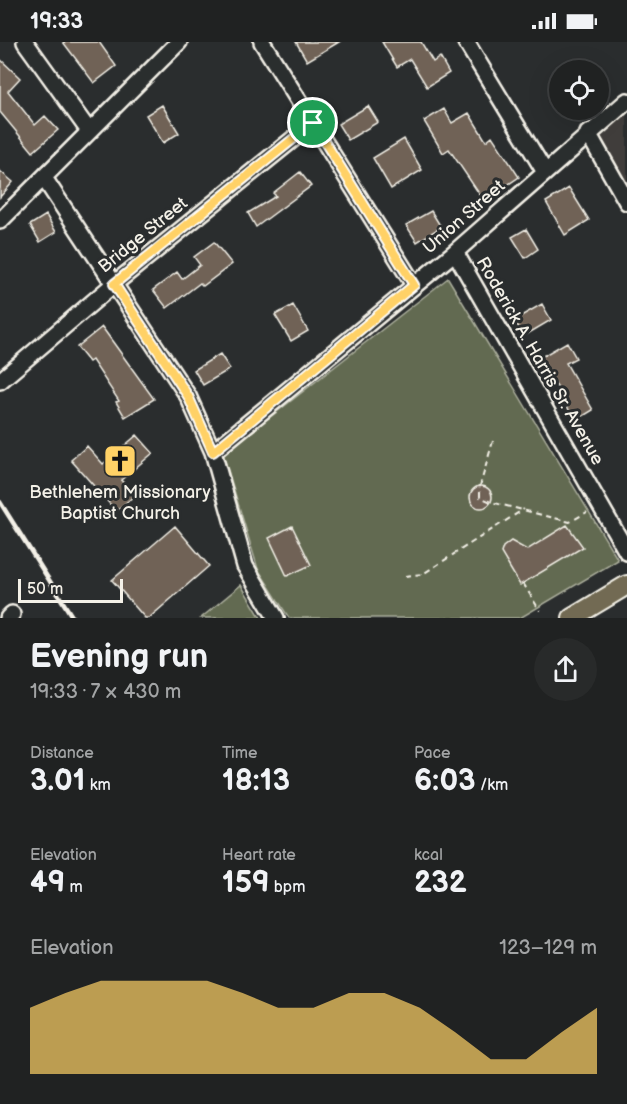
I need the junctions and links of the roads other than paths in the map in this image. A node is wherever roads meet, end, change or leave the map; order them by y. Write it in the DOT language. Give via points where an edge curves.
graph roads {
  1 [pos="25,42"];
  2 [pos="179,42"];
  3 [pos="262,42"];
  4 [pos="466,42"];
  5 [pos="627,101"];
  6 [pos="313,123"];
  7 [pos="89,131"];
  8 [pos="588,133"];
  9 [pos="545,172"];
  10 [pos="44,178"];
  11 [pos="627,202"];
  12 [pos="0,221"];
  13 [pos="454,252"];
  14 [pos="114,284"];
  15 [pos="414,285"];
  16 [pos="0,381"];
  17 [pos="213,452"];
  18 [pos="627,552"];
  19 [pos="627,585"];
  20 [pos="276,618"];
  21 [pos="572,618"];
  1 -- 7 [label="street"];
  2 -- 7 [label="street"];
  3 -- 6 [label="street"];
  4 -- 9 [label="street"];
  5 -- 8 [label="street, Union Street"];
  6 -- 14 [label="street, Bridge Street"];
  6 -- 15 [label="street"];
  7 -- 10 [label="street"];
  8 -- 9 [label="street, Union Street"];
  8 -- 11 [label="street"];
  9 -- 13 [label="street, Union Street"];
  10 -- 12 [label="street"];
  10 -- 14 [label="street"];
  13 -- 15 [label="street, Union Street"];
  13 -- 18 [label="street, Roderick A. Harris Sr. Avenue"];
  14 -- 16 [label="street, Bridge Street"];
  14 -- 17 [label="street" via="188,396"];
  15 -- 17 [label="street, Union Street"];
  17 -- 20 [label="street" via="245,566"];
  19 -- 21 [label="main road"];
}
